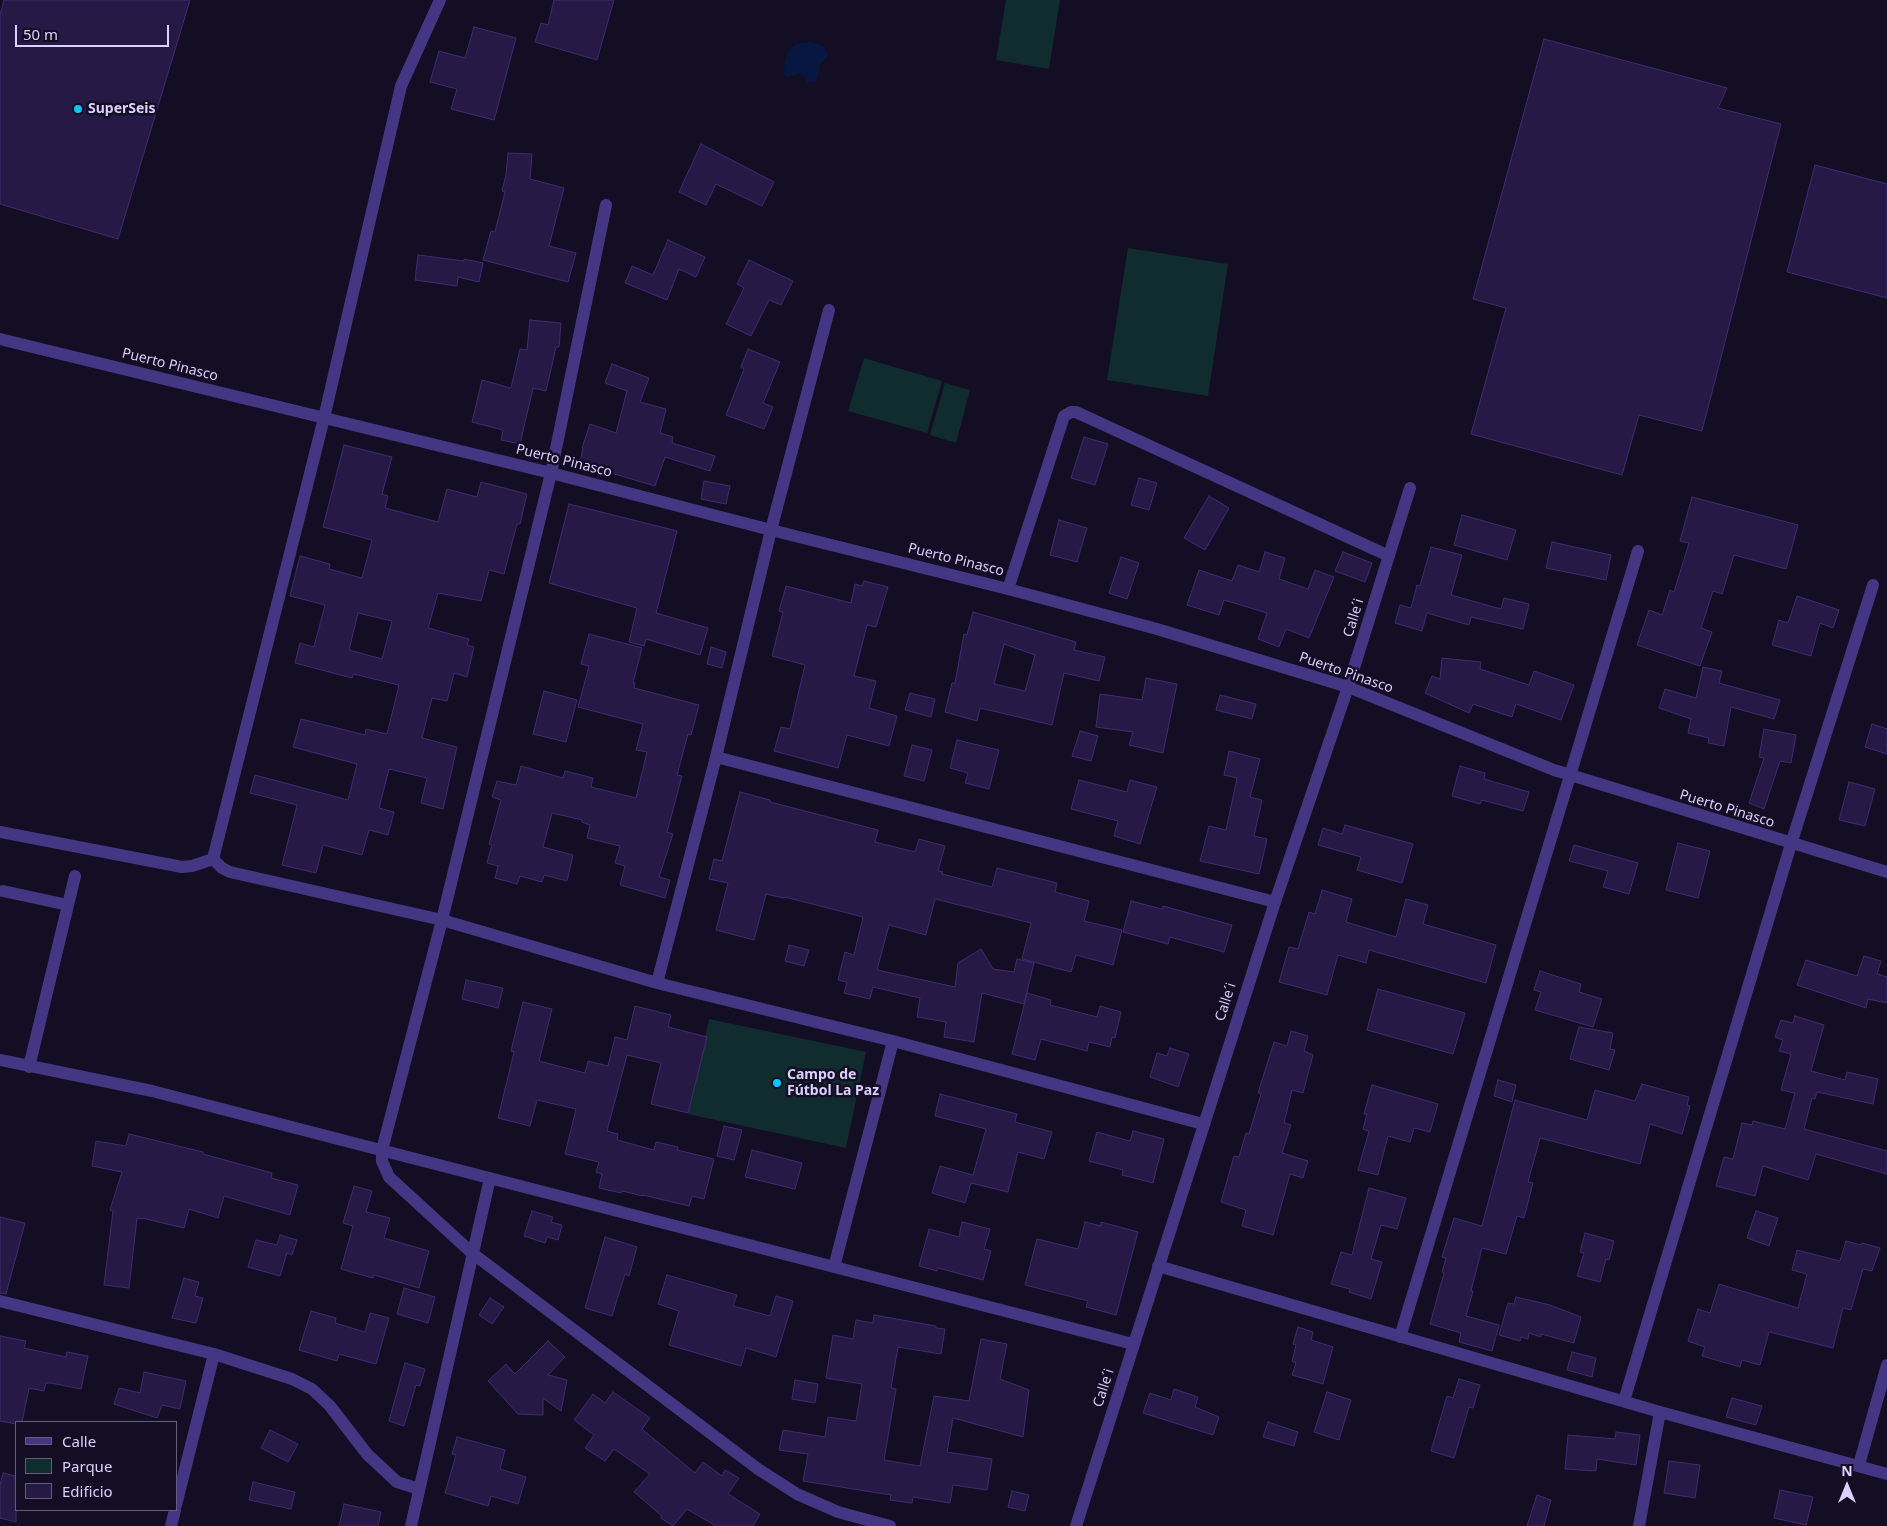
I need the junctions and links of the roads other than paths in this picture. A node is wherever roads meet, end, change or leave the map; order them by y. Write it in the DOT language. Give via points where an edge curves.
graph roads {
  1 [pos="440,0"];
  2 [pos="606,205"];
  3 [pos="829,310"];
  4 [pos="0,338"];
  5 [pos="324,418"];
  6 [pos="551,473"];
  7 [pos="1410,488"];
  8 [pos="771,530"];
  9 [pos="1638,551"];
  10 [pos="1389,556"];
  11 [pos="1873,586"];
  12 [pos="1008,589"];
  13 [pos="1348,687"];
  14 [pos="716,757"];
  15 [pos="1570,776"];
  16 [pos="0,832"];
  17 [pos="1791,844"];
  18 [pos="213,859"];
  19 [pos="1887,872"];
  20 [pos="75,876"];
  21 [pos="3,892"];
  22 [pos="1274,902"];
  23 [pos="68,905"];
  24 [pos="442,920"];
  25 [pos="657,982"];
  26 [pos="893,1041"];
  27 [pos="0,1060"];
  28 [pos="29,1067"];
  29 [pos="1203,1124"];
  30 [pos="382,1150"];
  31 [pos="490,1178"];
  32 [pos="472,1253"];
  33 [pos="1158,1266"];
  34 [pos="834,1267"];
  35 [pos="0,1301"];
  36 [pos="1400,1337"];
  37 [pos="1133,1344"];
  38 [pos="214,1354"];
  39 [pos="1887,1365"];
  40 [pos="1624,1401"];
  41 [pos="1660,1412"];
  42 [pos="1858,1465"];
  43 [pos="1887,1474"];
  44 [pos="419,1489"];
  45 [pos="178,1497"];
  46 [pos="175,1511"];
  47 [pos="171,1526"];
  48 [pos="411,1526"];
  49 [pos="890,1526"];
  50 [pos="1076,1526"];
  51 [pos="1639,1526"];
  1 -- 5 [label="street" via="401,86"];
  2 -- 6 [label="street"];
  3 -- 8 [label="street"];
  4 -- 5 [label="street, Puerto Pinasco"];
  5 -- 6 [label="street, Puerto Pinasco"];
  5 -- 18 [label="street"];
  6 -- 8 [label="street, Puerto Pinasco"];
  6 -- 24 [label="street"];
  7 -- 10 [label="street, Calle´i"];
  8 -- 12 [label="street, Puerto Pinasco"];
  8 -- 14 [label="street"];
  9 -- 15 [label="street"];
  10 -- 12 [label="street" via="1071,412 1064,416"];
  10 -- 13 [label="street, Calle´i"];
  11 -- 17 [label="street"];
  12 -- 13 [label="street, Puerto Pinasco" via="1157,629"];
  13 -- 15 [label="street, Puerto Pinasco"];
  13 -- 22 [label="street, Calle´i"];
  14 -- 22 [label="street"];
  14 -- 25 [label="street"];
  15 -- 17 [label="street, Puerto Pinasco"];
  15 -- 36 [label="street"];
  16 -- 18 [label="street" via="182,867"];
  17 -- 19 [label="street, Puerto Pinasco"];
  17 -- 40 [label="street"];
  18 -- 24 [label="street" via="230,872"];
  20 -- 23 [label="street"];
  21 -- 23 [label="street"];
  22 -- 29 [label="street, Calle´i"];
  23 -- 28 [label="street"];
  24 -- 25 [label="street"];
  24 -- 30 [label="street"];
  25 -- 26 [label="street"];
  26 -- 29 [label="street"];
  26 -- 34 [label="street"];
  27 -- 28 [label="street"];
  28 -- 30 [label="street" via="152,1091"];
  29 -- 33 [label="street, Calle´i"];
  30 -- 31 [label="street"];
  30 -- 32 [label="street" via="388,1177"];
  31 -- 32 [label="street"];
  31 -- 34 [label="street"];
  32 -- 44 [label="street"];
  32 -- 49 [label="street" via="758,1469 797,1494 838,1512"];
  33 -- 36 [label="street"];
  33 -- 37 [label="street, Calle´i"];
  34 -- 37 [label="street"];
  35 -- 38 [label="street"];
  36 -- 40 [label="street"];
  37 -- 50 [label="street, Calle´i"];
  38 -- 44 [label="street" via="292,1379 312,1389 330,1406 367,1454 397,1482"];
  38 -- 45 [label="street"];
  39 -- 42 [label="street"];
  40 -- 41 [label="street"];
  41 -- 42 [label="street"];
  41 -- 51 [label="street"];
  42 -- 43 [label="street"];
  44 -- 48 [label="street"];
  46 -- 47 [label="street"];
}
